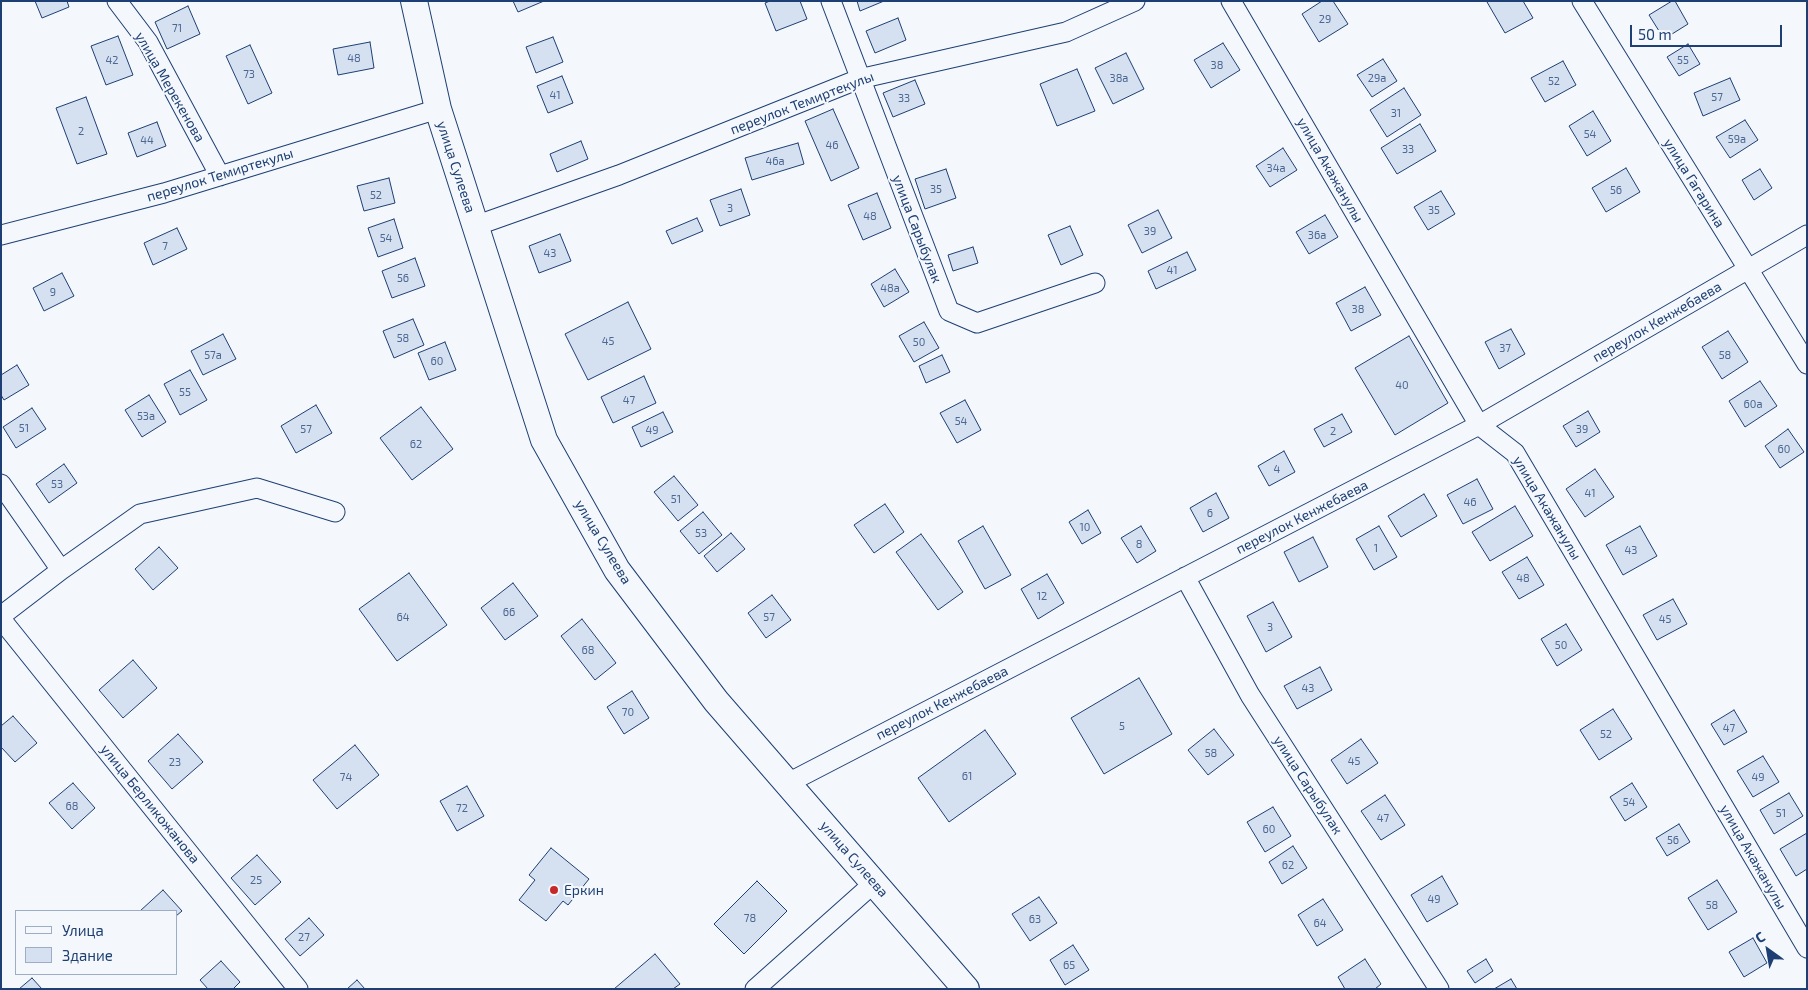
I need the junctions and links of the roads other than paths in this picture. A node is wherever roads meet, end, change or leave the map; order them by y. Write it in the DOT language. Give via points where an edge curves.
graph roads {
  1 [pos="117,1"];
  2 [pos="414,1"];
  3 [pos="831,1"];
  4 [pos="1135,1"];
  5 [pos="1231,1"];
  6 [pos="1582,1"];
  7 [pos="859,79"];
  8 [pos="438,109"];
  9 [pos="220,176"];
  10 [pos="475,226"];
  11 [pos="1,235"];
  12 [pos="1807,235"];
  13 [pos="1748,270"];
  14 [pos="1095,283"];
  15 [pos="1807,364"];
  16 [pos="1479,426"];
  17 [pos="1,484"];
  18 [pos="335,512"];
  19 [pos="60,570"];
  20 [pos="1185,577"];
  21 [pos="1,618"];
  22 [pos="788,782"];
  23 [pos="874,883"];
  24 [pos="1807,948"];
  25 [pos="298,989"];
  26 [pos="755,989"];
  27 [pos="966,989"];
  28 [pos="1439,989"];
  1 -- 9 [label="street, улица Мерекенова" via="148,42"];
  2 -- 8 [label="main road, улица Сулеева"];
  3 -- 7 [label="street, улица Сарыбулак"];
  4 -- 7 [label="street, переулок Темиртекулы" via="1066,32"];
  5 -- 16 [label="street, улица Акажанулы"];
  6 -- 13 [label="street, улица Гагарина"];
  7 -- 10 [label="street, переулок Темиртекулы" via="619,175"];
  7 -- 14 [label="street, улица Сарыбулак" via="949,311 976,324"];
  8 -- 9 [label="street, переулок Темиртекулы"];
  8 -- 10 [label="main road, улица Сулеева"];
  9 -- 11 [label="street, переулок Темиртекулы"];
  10 -- 22 [label="main road, улица Сулеева" via="544,440 617,570 716,701"];
  12 -- 13 [label="street, переулок Кенжебаева"];
  13 -- 15 [label="street, улица Гагарина"];
  13 -- 16 [label="street, переулок Кенжебаева"];
  16 -- 20 [label="street, переулок Кенжебаева"];
  16 -- 24 [label="street, улица Акажанулы" via="1516,452"];
  17 -- 19 [label="street"];
  18 -- 19 [label="street" via="257,488 140,514"];
  19 -- 21 [label="street"];
  20 -- 22 [label="street, переулок Кенжебаева"];
  20 -- 28 [label="street, улица Сарыбулак" via="1250,695"];
  21 -- 25 [label="street, улица Берликожанова"];
  22 -- 23 [label="main road, улица Сулеева"];
  23 -- 26 [label="street"];
  23 -- 27 [label="main road, улица Сулеева"];
}
